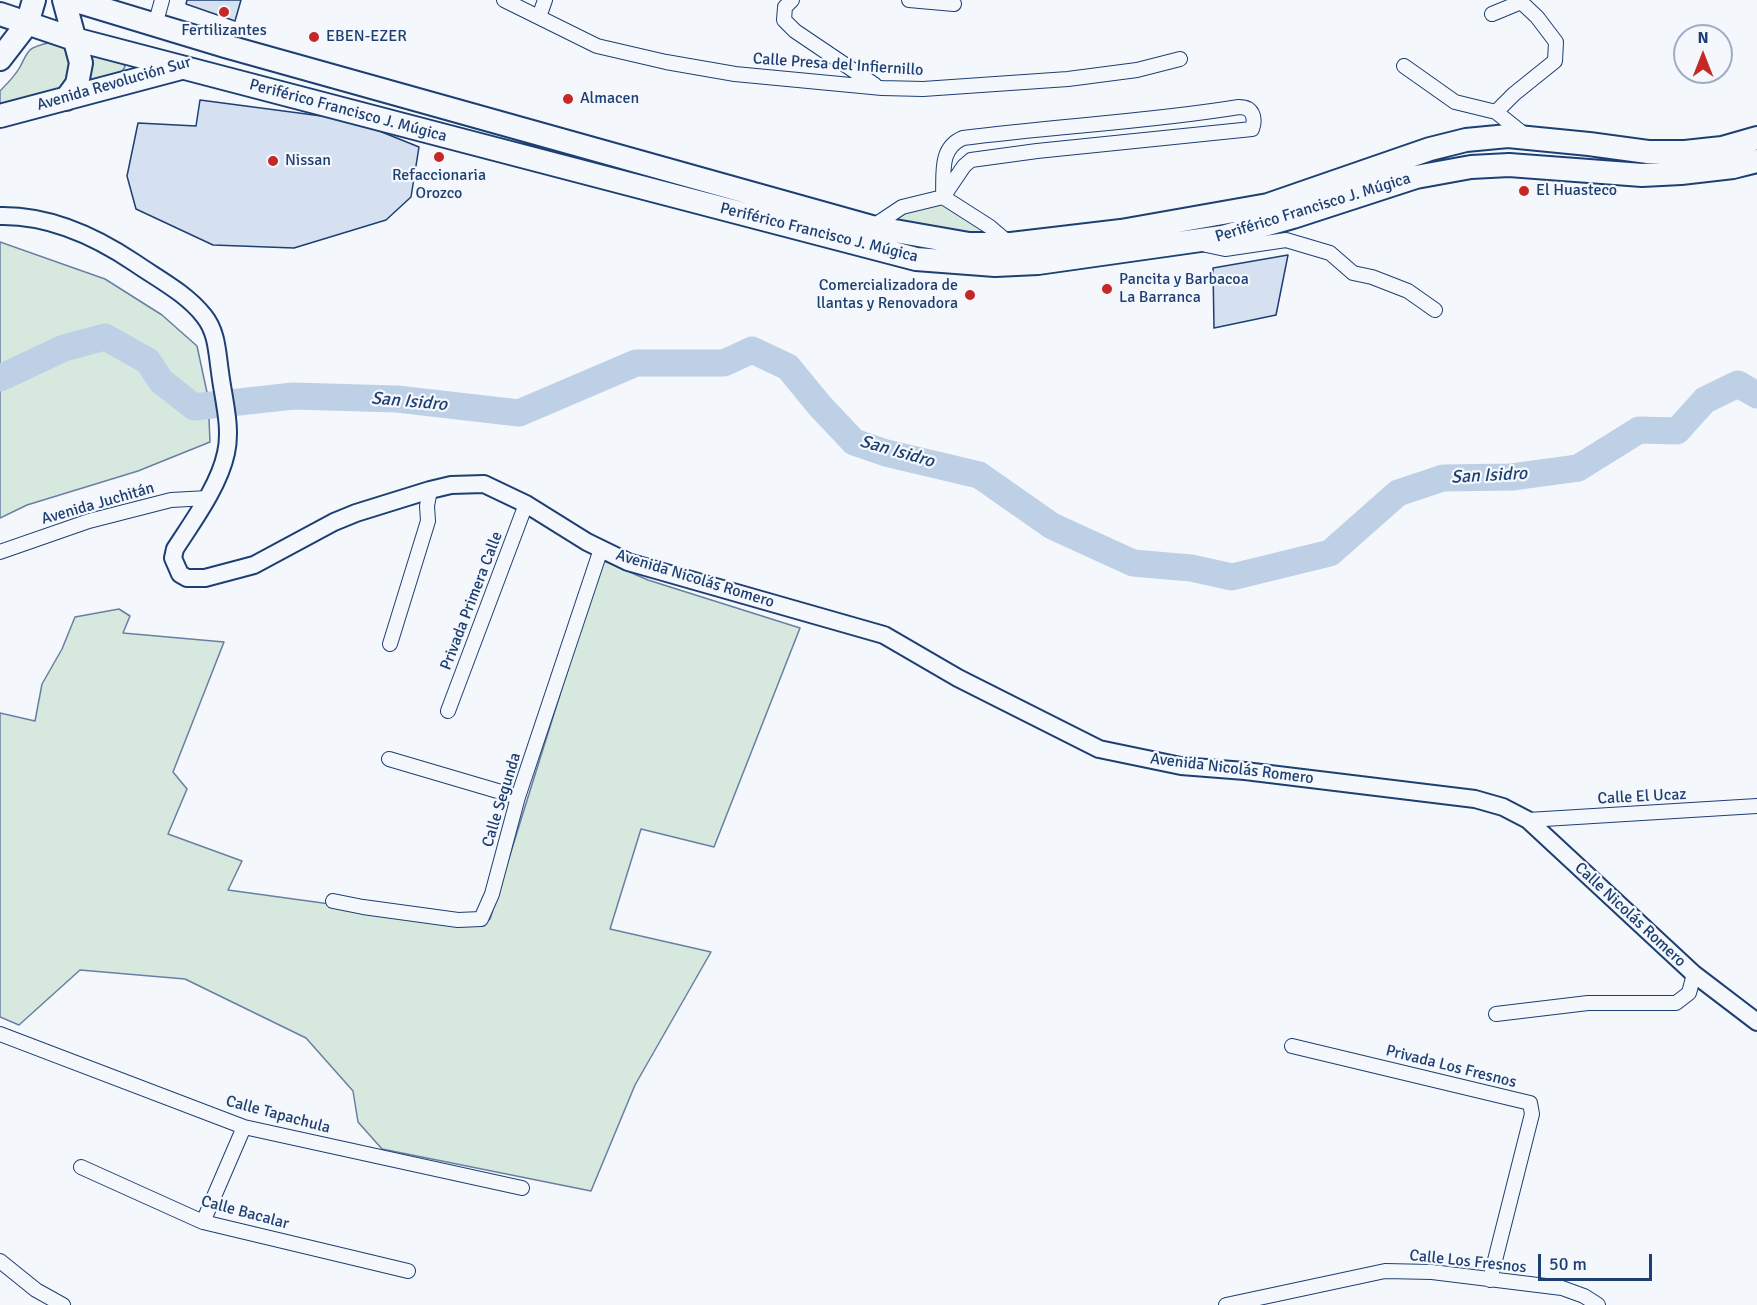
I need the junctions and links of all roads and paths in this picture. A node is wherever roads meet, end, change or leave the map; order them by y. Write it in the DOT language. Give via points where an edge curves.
graph roads {
  1 [pos="34,0"];
  2 [pos="64,0"];
  3 [pos="73,0"];
  4 [pos="162,0"];
  5 [pos="504,0"];
  6 [pos="545,0"];
  7 [pos="792,0"];
  8 [pos="909,0"];
  9 [pos="954,4"];
  10 [pos="0,14"];
  11 [pos="1492,14"];
  12 [pos="539,17"];
  13 [pos="27,24"];
  14 [pos="155,25"];
  15 [pos="74,39"];
  16 [pos="225,46"];
  17 [pos="0,59"];
  18 [pos="1180,59"];
  19 [pos="1404,66"];
  20 [pos="183,67"];
  21 [pos="879,88"];
  22 [pos="66,99"];
  23 [pos="1233,108"];
  24 [pos="1496,112"];
  25 [pos="0,116"];
  26 [pos="1157,119"];
  27 [pos="1034,129"];
  28 [pos="1233,131"];
  29 [pos="1757,138"];
  30 [pos="1530,139"];
  31 [pos="1160,140"];
  32 [pos="1037,151"];
  33 [pos="1757,161"];
  34 [pos="943,197"];
  35 [pos="0,216"];
  36 [pos="872,227"];
  37 [pos="1189,242"];
  38 [pos="1011,244"];
  39 [pos="1435,310"];
  40 [pos="430,490"];
  41 [pos="208,498"];
  42 [pos="526,504"];
  43 [pos="601,549"];
  44 [pos="0,552"];
  45 [pos="390,644"];
  46 [pos="448,711"];
  47 [pos="389,759"];
  48 [pos="519,797"];
  49 [pos="1757,806"];
  50 [pos="1503,807"];
  51 [pos="1528,820"];
  52 [pos="333,901"];
  53 [pos="1694,974"];
  54 [pos="1496,1014"];
  55 [pos="1757,1022"];
  56 [pos="0,1034"];
  57 [pos="1292,1046"];
  58 [pos="244,1127"];
  59 [pos="81,1167"];
  60 [pos="522,1188"];
  61 [pos="203,1222"];
  62 [pos="0,1261"];
  63 [pos="408,1271"];
  64 [pos="1490,1280"];
  65 [pos="63,1305"];
  66 [pos="1226,1305"];
  67 [pos="1598,1305"];
  1 -- 13 [label="main road"];
  2 -- 15 [label="main road"];
  3 -- 14 [label="main road, Periférico Francisco J. Múgica"];
  4 -- 14 [label="street"];
  5 -- 12 [label="street, Calle Presa del Infiernillo"];
  6 -- 12 [label="street"];
  7 -- 21 [label="street" via="785,7 784,20"];
  8 -- 9 [label="street"];
  10 -- 13 [label="main road, Periférico Francisco J. Múgica"];
  11 -- 24 [label="street" via="1521,2 1556,42 1555,61"];
  12 -- 21 [label="street, Calle Presa del Infiernillo" via="597,46 666,62 735,74"];
  13 -- 15 [label="main road, Periférico Francisco J. Múgica"];
  13 -- 17 [label="main road"];
  14 -- 16 [label="main road, Periférico Francisco J. Múgica"];
  15 -- 20 [label="main road, Periférico Francisco J. Múgica"];
  15 -- 22 [label="main road" via="81,63 77,84"];
  16 -- 20 [label="main road, Avenida Revolución Sur"];
  16 -- 36 [label="main road, Periférico Francisco J. Múgica"];
  18 -- 21 [label="street, Calle Presa del Infiernillo" via="1137,70 1068,79 934,89"];
  19 -- 24 [label="street" via="1455,102"];
  20 -- 22 [label="main road, Avenida Revolución Sur"];
  20 -- 37 [label="main road, Periférico Francisco J. Múgica" via="916,260 995,265 1038,263"];
  22 -- 25 [label="main road, Avenida Revolución Sur"];
  23 -- 26 [label="street"];
  23 -- 28 [label="street"];
  23 -- 28 [label="street" via="1244,107 1254,119 1252,129"];
  24 -- 30 [label="street"];
  26 -- 27 [label="street"];
  26 -- 31 [label="street"];
  27 -- 32 [label="street"];
  27 -- 34 [label="street" via="952,142 946,151"];
  28 -- 31 [label="street"];
  29 -- 30 [label="main road, Periférico Francisco J. Múgica" via="1722,148 1648,152"];
  30 -- 38 [label="main road, Periférico Francisco J. Múgica" via="1508,136 1466,140 1268,205 1121,231"];
  31 -- 32 [label="street"];
  32 -- 34 [label="street" via="971,160"];
  33 -- 37 [label="main road, Periférico Francisco J. Múgica" via="1641,175 1509,165 1471,166 1416,177 1222,237"];
  34 -- 36 [label="street" via="902,207"];
  34 -- 38 [label="street"];
  35 -- 41 [label="street, Avenida Nicolás Romero" via="37,218 67,226 100,242 187,298 204,316 214,332 228,428 226,453"];
  36 -- 38 [label="main road, Periférico Francisco J. Múgica" via="969,244"];
  37 -- 39 [label="street" via="1225,249 1286,240 1330,253 1353,273 1408,291"];
  40 -- 41 [label="street, Avenida Nicolás Romero" via="334,522 254,565 205,578 187,578 176,567 175,549"];
  40 -- 42 [label="street, Avenida Nicolás Romero" via="484,484"];
  40 -- 45 [label="street" via="428,521"];
  41 -- 44 [label="street, Avenida Juchitán" via="171,500 88,521"];
  42 -- 43 [label="street, Avenida Nicolás Romero"];
  42 -- 46 [label="street, Privada Primera Calle"];
  43 -- 48 [label="street, Calle Segunda"];
  43 -- 50 [label="street, Avenida Nicolás Romero" via="628,562 884,635 958,678 1099,749 1181,766 1463,797"];
  47 -- 48 [label="street"];
  48 -- 52 [label="street, Calle Segunda" via="492,894 481,919 458,920"];
  49 -- 51 [label="street, Calle El Ucaz"];
  50 -- 51 [label="street, Calle Nicolás Romero"];
  51 -- 53 [label="street, Calle Nicolás Romero"];
  53 -- 54 [label="street" via="1689,993 1676,1003 1588,1003"];
  53 -- 55 [label="street, Calle Nicolás Romero"];
  56 -- 58 [label="street, Calle Tapachula"];
  57 -- 64 [label="street, Privada Los Fresnos" via="1530,1103 1532,1114"];
  58 -- 60 [label="street, Calle Tapachula"];
  58 -- 61 [label="street"];
  59 -- 61 [label="street, Calle Bacalar"];
  61 -- 63 [label="street, Calle Bacalar"];
  62 -- 65 [label="street" via="36,1290"];
  64 -- 66 [label="street, Calle Los Fresnos" via="1432,1272 1385,1271"];
  64 -- 67 [label="street, Calle Los Fresnos" via="1562,1288"];
}
